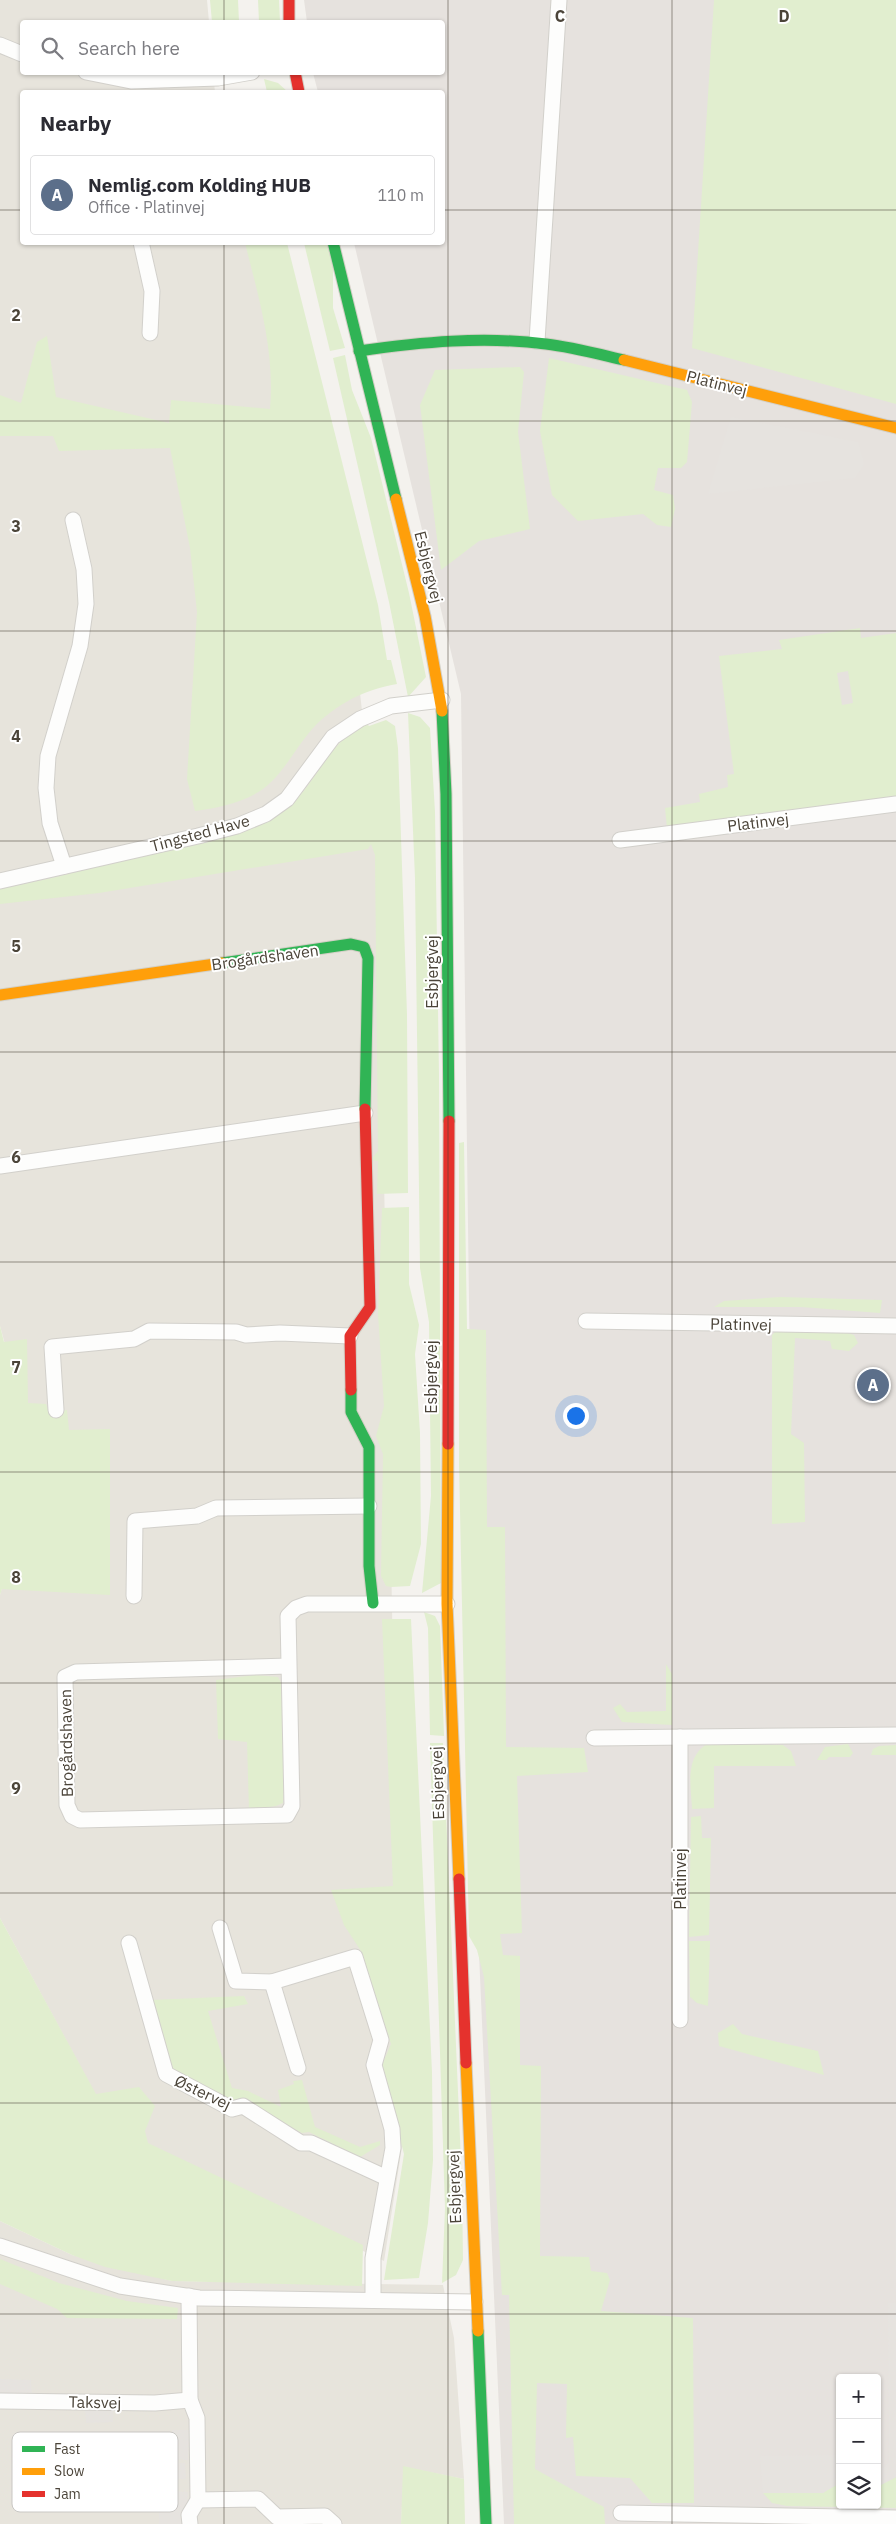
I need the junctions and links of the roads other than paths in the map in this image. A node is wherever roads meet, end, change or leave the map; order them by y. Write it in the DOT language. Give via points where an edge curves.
graph roads {
  1 [pos="289,0"];
  2 [pos="559,0"];
  3 [pos="289,20"];
  4 [pos="0,45"];
  5 [pos="20,53"];
  6 [pos="95,75"];
  7 [pos="235,75"];
  8 [pos="296,75"];
  9 [pos="130,87"];
  10 [pos="299,90"];
  11 [pos="142,245"];
  12 [pos="334,245"];
  13 [pos="150,333"];
  14 [pos="536,341"];
  15 [pos="359,351"];
  16 [pos="896,428"];
  17 [pos="73,520"];
  18 [pos="442,700"];
  19 [pos="896,804"];
  20 [pos="620,840"];
  21 [pos="64,866"];
  22 [pos="0,880"];
  23 [pos="0,995"];
  24 [pos="365,1112"];
  25 [pos="0,1166"];
  26 [pos="586,1321"];
  27 [pos="896,1326"];
  28 [pos="350,1336"];
  29 [pos="56,1410"];
  30 [pos="369,1506"];
  31 [pos="134,1596"];
  32 [pos="374,1603"];
  33 [pos="447,1604"];
  34 [pos="289,1666"];
  35 [pos="896,1735"];
  36 [pos="680,1737"];
  37 [pos="594,1738"];
  38 [pos="220,1928"];
  39 [pos="129,1943"];
  40 [pos="272,1982"];
  41 [pos="680,2020"];
  42 [pos="298,2068"];
  43 [pos="387,2178"];
  44 [pos="0,2246"];
  45 [pos="189,2296"];
  46 [pos="373,2299"];
  47 [pos="475,2302"];
  48 [pos="190,2400"];
  49 [pos="0,2401"];
  50 [pos="198,2500"];
  51 [pos="621,2513"];
  52 [pos="896,2518"];
  53 [pos="190,2524"];
  54 [pos="334,2524"];
  55 [pos="486,2524"];
  1 -- 3 [label="main road"];
  2 -- 14 [label="street"];
  4 -- 5 [label="street"];
  6 -- 9 [label="street"];
  7 -- 9 [label="street"];
  8 -- 10 [label="main road"];
  11 -- 13 [label="street" via="152,291"];
  12 -- 15 [label="main road, Esbjergvej"];
  14 -- 15 [label="main road, Platinvej" via="453,339"];
  14 -- 16 [label="main road, Platinvej"];
  15 -- 18 [label="main road, Esbjergvej" via="425,616"];
  17 -- 21 [label="street" via="84,569 86,604 80,646 48,756 46,788 50,823"];
  18 -- 21 [label="street, Tingsted Have" via="391,706 353,723 333,737 287,799 266,814 237,826"];
  18 -- 33 [label="main road, Esbjergvej" via="448,1057"];
  19 -- 20 [label="street, Platinvej"];
  21 -- 22 [label="street, Tingsted Have"];
  23 -- 24 [label="main road, Brogårdshaven" via="351,944 364,947 368,958"];
  24 -- 25 [label="street"];
  24 -- 28 [label="main road, Brogårdshaven" via="370,1307"];
  26 -- 27 [label="street, Platinvej"];
  28 -- 29 [label="street" via="280,1333 246,1336 236,1332 149,1331 134,1339 52,1347"];
  28 -- 30 [label="main road" via="351,1412 369,1447"];
  30 -- 31 [label="street" via="216,1508 198,1516 135,1521"];
  30 -- 32 [label="main road"];
  32 -- 33 [label="street, Brogårdshaven"];
  32 -- 34 [label="street, Brogårdshaven" via="308,1604 296,1608 288,1616"];
  33 -- 47 [label="main road, Esbjergvej"];
  34 -- 34 [label="street, Brogårdshaven" via="292,1806 287,1815 80,1820 72,1816 67,1805 65,1677 76,1672"];
  35 -- 36 [label="street"];
  36 -- 37 [label="street"];
  36 -- 41 [label="street, Platinvej"];
  38 -- 40 [label="street" via="236,1981"];
  39 -- 43 [label="street, Østervej" via="166,2074 232,2109 243,2106 300,2143 312,2143"];
  40 -- 42 [label="street"];
  40 -- 43 [label="street" via="354,1957 381,2040 374,2065 392,2129 393,2148"];
  43 -- 46 [label="street" via="373,2258"];
  44 -- 45 [label="street" via="120,2286"];
  45 -- 46 [label="street"];
  45 -- 48 [label="street"];
  46 -- 47 [label="street"];
  47 -- 55 [label="main road, Esbjergvej"];
  48 -- 49 [label="street, Taksvej" via="156,2403"];
  48 -- 50 [label="street" via="197,2418"];
  50 -- 53 [label="street" via="189,2515"];
  50 -- 54 [label="street" via="258,2499 278,2517 325,2516"];
  51 -- 52 [label="street"];
}
